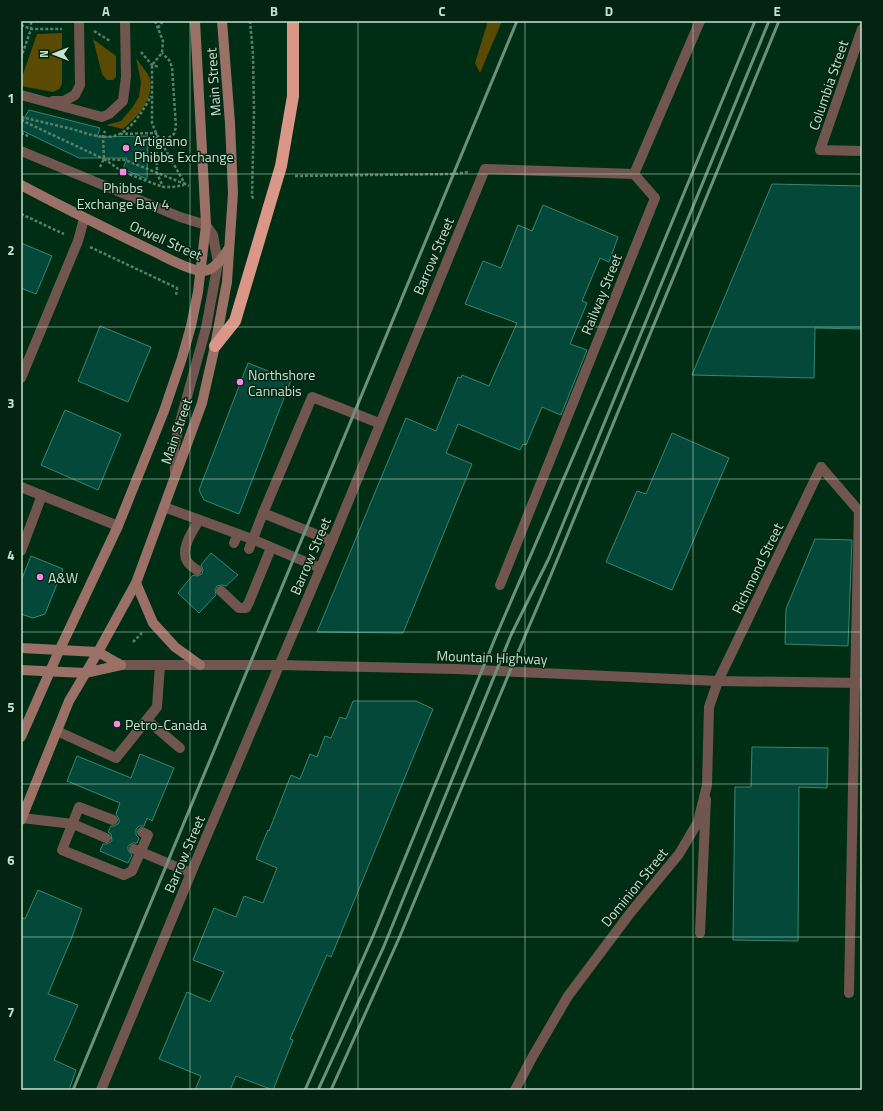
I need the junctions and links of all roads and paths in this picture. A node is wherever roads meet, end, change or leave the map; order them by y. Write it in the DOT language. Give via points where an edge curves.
graph roads {
  1 [pos="31,21"];
  2 [pos="79,21"];
  3 [pos="125,21"];
  4 [pos="155,21"];
  5 [pos="163,21"];
  6 [pos="195,21"];
  7 [pos="222,21"];
  8 [pos="250,21"];
  9 [pos="293,21"];
  10 [pos="700,21"];
  11 [pos="21,26"];
  12 [pos="158,28"];
  13 [pos="31,29"];
  14 [pos="62,29"];
  15 [pos="862,29"];
  16 [pos="90,30"];
  17 [pos="112,44"];
  18 [pos="136,47"];
  19 [pos="162,53"];
  20 [pos="21,58"];
  21 [pos="152,65"];
  22 [pos="159,67"];
  23 [pos="168,67"];
  24 [pos="172,67"];
  25 [pos="21,95"];
  26 [pos="151,95"];
  27 [pos="47,102"];
  28 [pos="21,117"];
  29 [pos="21,120"];
  30 [pos="156,133"];
  31 [pos="120,134"];
  32 [pos="103,136"];
  33 [pos="161,143"];
  34 [pos="156,146"];
  35 [pos="21,151"];
  36 [pos="862,151"];
  37 [pos="104,159"];
  38 [pos="484,169"];
  39 [pos="157,173"];
  40 [pos="634,174"];
  41 [pos="295,176"];
  42 [pos="21,185"];
  43 [pos="186,185"];
  44 [pos="163,187"];
  45 [pos="255,203"];
  46 [pos="21,214"];
  47 [pos="84,218"];
  48 [pos="206,225"];
  49 [pos="78,241"];
  50 [pos="229,248"];
  51 [pos="218,263"];
  52 [pos="200,272"];
  53 [pos="176,296"];
  54 [pos="216,346"];
  55 [pos="21,378"];
  56 [pos="379,423"];
  57 [pos="175,477"];
  58 [pos="21,486"];
  59 [pos="42,495"];
  60 [pos="164,507"];
  61 [pos="263,513"];
  62 [pos="199,520"];
  63 [pos="118,526"];
  64 [pos="332,541"];
  65 [pos="250,544"];
  66 [pos="271,548"];
  67 [pos="21,551"];
  68 [pos="320,568"];
  69 [pos="197,570"];
  70 [pos="136,583"];
  71 [pos="500,585"];
  72 [pos="221,591"];
  73 [pos="142,633"];
  74 [pos="133,642"];
  75 [pos="21,648"];
  76 [pos="58,651"];
  77 [pos="98,652"];
  78 [pos="121,665"];
  79 [pos="160,665"];
  80 [pos="200,665"];
  81 [pos="279,665"];
  82 [pos="21,670"];
  83 [pos="50,671"];
  84 [pos="85,673"];
  85 [pos="718,681"];
  86 [pos="858,683"];
  87 [pos="147,720"];
  88 [pos="57,731"];
  89 [pos="21,737"];
  90 [pos="180,748"];
  91 [pos="707,785"];
  92 [pos="21,819"];
  93 [pos="113,820"];
  94 [pos="73,824"];
  95 [pos="142,832"];
  96 [pos="106,838"];
  97 [pos="137,851"];
  98 [pos="191,873"];
  99 [pos="700,933"];
  100 [pos="849,993"];
  101 [pos="101,1090"];
  102 [pos="515,1090"];
  1 -- 13 [label="path"];
  2 -- 27 [label="street" via="80,85 75,95 64,101"];
  3 -- 27 [label="street" via="126,77 123,101 102,117"];
  4 -- 12 [label="path"];
  5 -- 12 [label="path"];
  6 -- 48 [label="main road, Main Street"];
  7 -- 50 [label="main road, Main Street" via="233,193"];
  8 -- 45 [label="path" via="254,111 252,196"];
  9 -- 54 [label="highway" via="293,96 281,166 235,321"];
  10 -- 40 [label="street"];
  11 -- 13 [label="path"];
  12 -- 19 [label="path" via="163,41"];
  13 -- 14 [label="path"];
  13 -- 20 [label="path"];
  15 -- 36 [label="street, Columbia Street" via="820,150"];
  16 -- 17 [label="path"];
  18 -- 21 [label="path"];
  19 -- 21 [label="path"];
  19 -- 24 [label="path"];
  21 -- 22 [label="path"];
  21 -- 26 [label="path"];
  23 -- 24 [label="path"];
  24 -- 33 [label="path" via="176,127 174,134"];
  25 -- 27 [label="street"];
  26 -- 30 [label="path" via="152,123"];
  26 -- 31 [label="path" via="143,112"];
  28 -- 32 [label="path"];
  29 -- 37 [label="path"];
  30 -- 31 [label="path"];
  30 -- 33 [label="path"];
  30 -- 34 [label="path"];
  31 -- 32 [label="path"];
  32 -- 37 [label="path"];
  33 -- 34 [label="path"];
  33 -- 43 [label="path"];
  34 -- 39 [label="path"];
  35 -- 48 [label="street, Orwell Street" via="180,217"];
  37 -- 39 [label="path" via="125,160"];
  37 -- 44 [label="path" via="123,172"];
  38 -- 40 [label="street"];
  38 -- 41 [label="path" via="454,174"];
  38 -- 56 [label="street, Barrow Street"];
  39 -- 43 [label="path"];
  39 -- 44 [label="path"];
  40 -- 71 [label="street, Railway Street" via="655,198"];
  42 -- 47 [label="main road, Orwell Street"];
  43 -- 44 [label="path"];
  46 -- 49 [label="path"];
  47 -- 49 [label="street"];
  47 -- 52 [label="main road, Orwell Street"];
  48 -- 51 [label="street" via="214,234"];
  48 -- 52 [label="main road, Main Street"];
  49 -- 53 [label="path" via="177,288"];
  49 -- 55 [label="street"];
  50 -- 51 [label="main road, Orwell Street"];
  50 -- 54 [label="main road, Main Street"];
  51 -- 52 [label="main road, Orwell Street" via="209,270"];
  51 -- 57 [label="street" via="206,328 174,448"];
  52 -- 63 [label="main road, Main Street" via="191,326 182,358 164,411"];
  54 -- 57 [label="main road, Main Street" via="202,403"];
  56 -- 61 [label="street" via="312,397"];
  56 -- 64 [label="street, Barrow Street"];
  57 -- 60 [label="main road, Main Street"];
  58 -- 59 [label="street"];
  59 -- 63 [label="street"];
  59 -- 67 [label="street"];
  60 -- 62 [label="street"];
  60 -- 70 [label="main road, Main Street"];
  61 -- 64 [label="street"];
  61 -- 65 [label="street"];
  62 -- 65 [label="street"];
  62 -- 69 [label="street" via="185,552 187,561"];
  63 -- 76 [label="main road, Main Street"];
  64 -- 68 [label="street, Barrow Street"];
  65 -- 66 [label="street"];
  66 -- 68 [label="street"];
  66 -- 72 [label="street" via="246,608 239,608"];
  68 -- 81 [label="street, Barrow Street"];
  70 -- 77 [label="main road, Main Street"];
  70 -- 80 [label="main road" via="153,623 175,647"];
  73 -- 74 [label="path"];
  75 -- 76 [label="main road, Mountain Highway"];
  76 -- 77 [label="main road, Mountain Highway"];
  76 -- 83 [label="main road, Main Street"];
  77 -- 78 [label="main road, Mountain Highway"];
  77 -- 84 [label="main road, Main Street"];
  78 -- 79 [label="street, Mountain Highway"];
  78 -- 84 [label="main road, Mountain Highway"];
  79 -- 80 [label="street, Mountain Highway"];
  79 -- 87 [label="street" via="157,707"];
  80 -- 81 [label="street, Mountain Highway"];
  81 -- 85 [label="street, Mountain Highway" via="456,669"];
  81 -- 98 [label="street, Barrow Street"];
  82 -- 83 [label="main road, Mountain Highway"];
  83 -- 84 [label="main road, Mountain Highway"];
  83 -- 89 [label="main road, Main Street"];
  84 -- 88 [label="main road, Main Street" via="69,701"];
  85 -- 86 [label="street, Mountain Highway"];
  85 -- 86 [label="street, Richmond Street" via="822,467 859,511"];
  85 -- 91 [label="street, Dominion Street" via="709,706"];
  86 -- 100 [label="street"];
  87 -- 88 [label="street" via="116,758"];
  87 -- 90 [label="street"];
  88 -- 92 [label="main road, Main Street"];
  91 -- 99 [label="street"];
  91 -- 102 [label="street, Dominion Street" via="698,822 679,854 631,912 568,996"];
  92 -- 94 [label="street"];
  93 -- 94 [label="street" via="79,806"];
  94 -- 96 [label="street"];
  94 -- 97 [label="street" via="62,850 124,876 132,871"];
  95 -- 97 [label="street" via="148,834"];
  97 -- 98 [label="street"];
  98 -- 101 [label="street, Barrow Street"];
}
